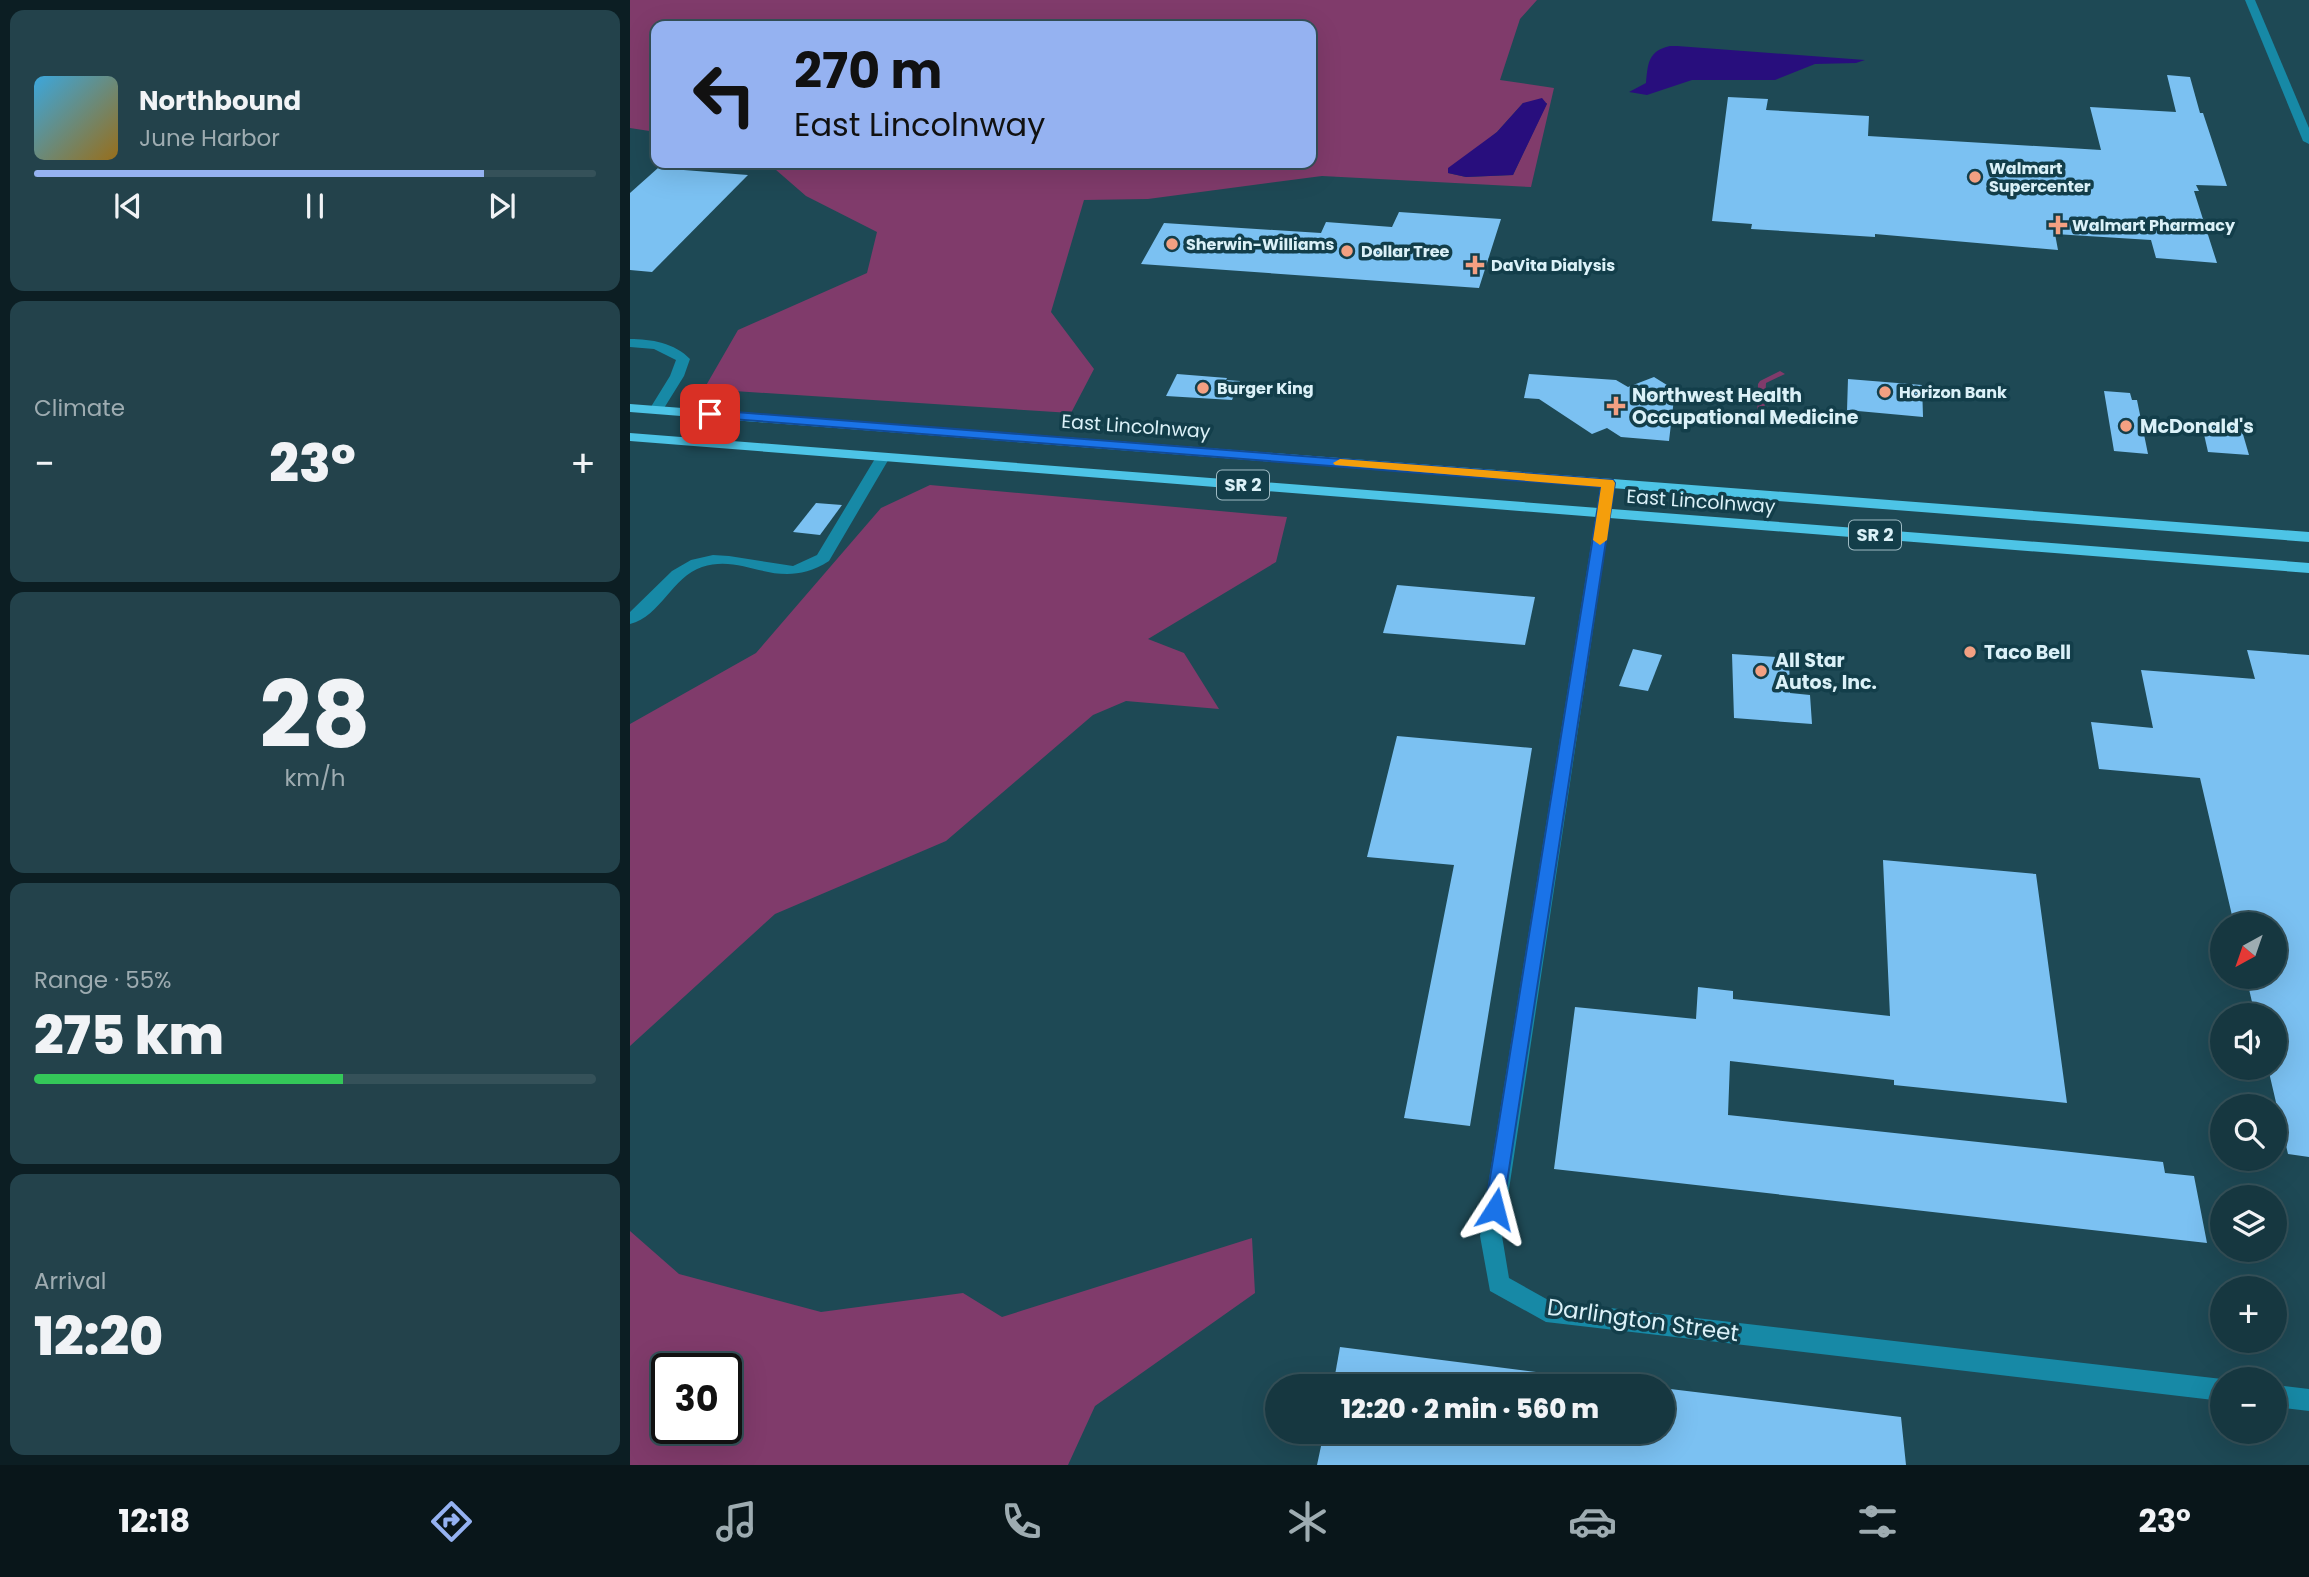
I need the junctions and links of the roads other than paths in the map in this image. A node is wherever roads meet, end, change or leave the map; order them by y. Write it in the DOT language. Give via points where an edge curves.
graph roads {
  1 [pos="2250,0"];
  2 [pos="2309,141"];
  3 [pos="630,343"];
  4 [pos="630,408"];
  5 [pos="656,410"];
  6 [pos="632,437"];
  7 [pos="883,457"];
  8 [pos="1608,483"];
  9 [pos="1918,507"];
  10 [pos="1604,514"];
  11 [pos="2309,537"];
  12 [pos="1922,538"];
  13 [pos="2309,568"];
  14 [pos="630,619"];
  15 [pos="2210,1389"];
  16 [pos="2287,1397"];
  17 [pos="2309,1400"];
  1 -- 2 [label="street"];
  3 -- 5 [label="street" via="648,342 683,359"];
  4 -- 5 [label="main road, East Lincolnway / SR 2"];
  5 -- 6 [label="main road"];
  5 -- 8 [label="main road, East Lincolnway / SR 2"];
  6 -- 7 [label="main road, East Lincolnway / SR 2"];
  7 -- 10 [label="main road, East Lincolnway / SR 2"];
  7 -- 14 [label="street" via="823,558 813,566 792,572 719,561 698,563 679,573"];
  8 -- 9 [label="main road, East Lincolnway / SR 2"];
  8 -- 10 [label="street, Darlington Street"];
  9 -- 11 [label="main road, East Lincolnway / SR 2"];
  9 -- 12 [label="main road"];
  10 -- 12 [label="main road, East Lincolnway / SR 2"];
  10 -- 15 [label="street, Darlington Street" via="1491,1236 1498,1284 1546,1311"];
  12 -- 13 [label="main road, East Lincolnway / SR 2"];
  16 -- 17 [label="street"];
}
